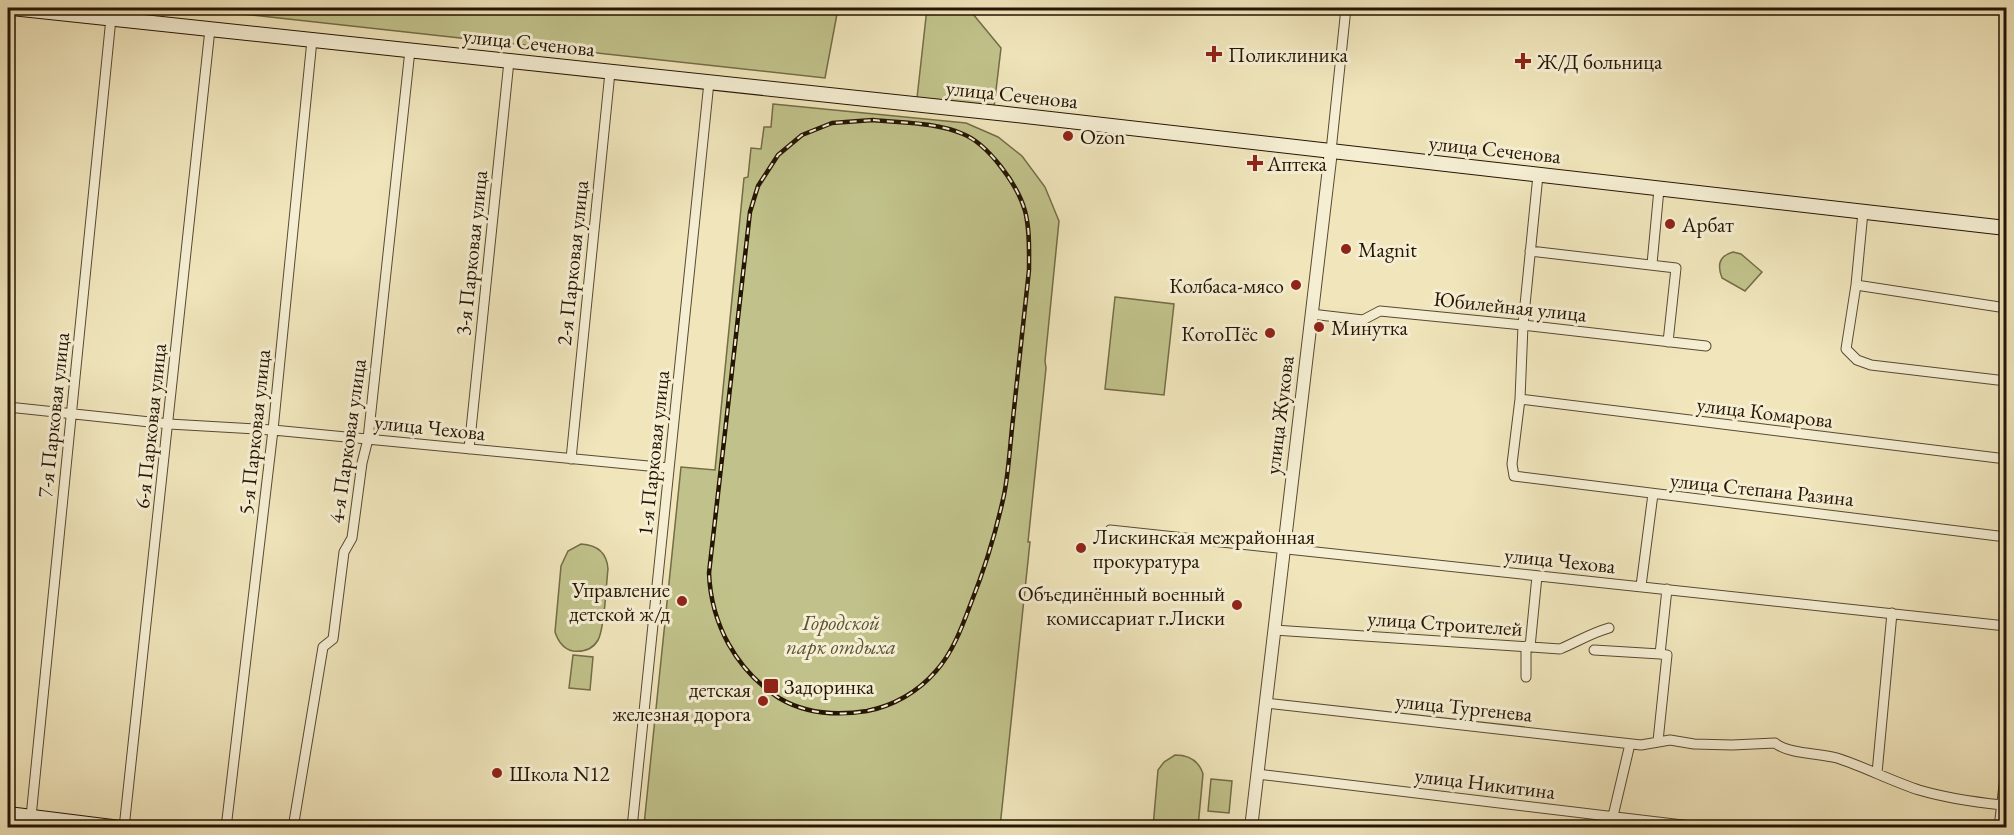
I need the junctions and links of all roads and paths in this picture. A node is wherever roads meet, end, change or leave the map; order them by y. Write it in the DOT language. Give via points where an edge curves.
graph roads {
  1 [pos="1346,8"];
  2 [pos="10,9"];
  3 [pos="111,18"];
  4 [pos="210,29"];
  5 [pos="312,40"];
  6 [pos="410,50"];
  7 [pos="509,61"];
  8 [pos="610,72"];
  9 [pos="709,82"];
  10 [pos="1331,151"];
  11 [pos="1538,175"];
  12 [pos="1659,189"];
  13 [pos="1863,212"];
  14 [pos="2007,228"];
  15 [pos="1530,251"];
  16 [pos="1652,264"];
  17 [pos="1856,285"];
  18 [pos="2007,308"];
  19 [pos="1311,314"];
  20 [pos="1523,325"];
  21 [pos="1668,342"];
  22 [pos="1706,346"];
  23 [pos="2007,381"];
  24 [pos="1520,399"];
  25 [pos="8,407"];
  26 [pos="70,415"];
  27 [pos="169,424"];
  28 [pos="273,430"];
  29 [pos="368,439"];
  30 [pos="470,449"];
  31 [pos="571,459"];
  32 [pos="2007,459"];
  33 [pos="669,468"];
  34 [pos="1653,494"];
  35 [pos="1110,530"];
  36 [pos="2007,537"];
  37 [pos="1283,549"];
  38 [pos="1537,576"];
  39 [pos="1641,586"];
  40 [pos="1667,589"];
  41 [pos="1892,614"];
  42 [pos="2007,626"];
  43 [pos="1609,628"];
  44 [pos="1274,630"];
  45 [pos="1528,646"];
  46 [pos="1594,650"];
  47 [pos="1660,654"];
  48 [pos="1526,677"];
  49 [pos="1265,703"];
  50 [pos="1658,741"];
  51 [pos="1630,744"];
  52 [pos="2007,768"];
  53 [pos="1877,773"];
  54 [pos="1257,774"];
  55 [pos="2002,806"];
  56 [pos="8,814"];
  57 [pos="1613,816"];
  58 [pos="31,817"];
  59 [pos="122,828"];
  60 [pos="226,828"];
  61 [pos="293,828"];
  62 [pos="632,828"];
  63 [pos="1251,828"];
  64 [pos="1708,828"];
  65 [pos="1999,828"];
  1 -- 10 [label="street, улица Жукова"];
  2 -- 3 [label="main road, улица Сеченова"];
  3 -- 4 [label="main road, улица Сеченова"];
  3 -- 26 [label="street, 7-я Парковая улица"];
  4 -- 5 [label="main road, улица Сеченова"];
  4 -- 27 [label="street, 6-я Парковая улица"];
  5 -- 6 [label="main road, улица Сеченова"];
  5 -- 28 [label="street, 5-я Парковая улица"];
  6 -- 7 [label="main road, улица Сеченова"];
  6 -- 29 [label="street, 4-я Парковая улица"];
  7 -- 8 [label="main road, улица Сеченова"];
  7 -- 30 [label="street, 3-я Парковая улица"];
  8 -- 9 [label="main road, улица Сеченова"];
  8 -- 31 [label="street, 2-я Парковая улица"];
  9 -- 10 [label="main road, улица Сеченова"];
  9 -- 33 [label="street, 1-я Парковая улица"];
  10 -- 11 [label="main road, улица Сеченова"];
  10 -- 19 [label="street, улица Жукова"];
  11 -- 12 [label="main road, улица Сеченова"];
  11 -- 15 [label="street"];
  12 -- 13 [label="main road, улица Сеченова"];
  12 -- 16 [label="street"];
  13 -- 14 [label="main road, улица Сеченова"];
  13 -- 17 [label="street"];
  15 -- 16 [label="street"];
  15 -- 20 [label="street"];
  16 -- 21 [label="street" via="1676,268"];
  17 -- 18 [label="street"];
  17 -- 23 [label="street" via="1846,349 1857,360 1871,365"];
  19 -- 20 [label="street, Юбилейная улица" via="1363,320 1380,311"];
  19 -- 37 [label="street, улица Жукова"];
  20 -- 21 [label="street, Юбилейная улица"];
  20 -- 24 [label="street"];
  21 -- 22 [label="street, Юбилейная улица"];
  24 -- 32 [label="street, улица Комарова"];
  24 -- 34 [label="street, улица Степана Разина" via="1514,476"];
  25 -- 26 [label="street, улица Чехова"];
  26 -- 27 [label="street, улица Чехова"];
  26 -- 58 [label="street, 7-я Парковая улица"];
  27 -- 28 [label="street, улица Чехова"];
  27 -- 59 [label="street, 6-я Парковая улица"];
  28 -- 29 [label="street, улица Чехова"];
  28 -- 60 [label="street, 5-я Парковая улица"];
  29 -- 30 [label="street, улица Чехова"];
  29 -- 61 [label="street, 4-я Парковая улица" via="352,538 344,552 333,639 323,647"];
  30 -- 31 [label="street, улица Чехова"];
  31 -- 33 [label="street, улица Чехова"];
  33 -- 62 [label="street, 1-я Парковая улица"];
  34 -- 36 [label="street, улица Степана Разина"];
  34 -- 39 [label="street"];
  35 -- 37 [label="street, улица Чехова"];
  37 -- 38 [label="street, улица Чехова"];
  37 -- 44 [label="street, улица Жукова"];
  38 -- 39 [label="street, улица Чехова"];
  38 -- 45 [label="street"];
  39 -- 40 [label="street, улица Чехова"];
  40 -- 41 [label="street, улица Чехова"];
  40 -- 47 [label="street"];
  41 -- 42 [label="street, улица Чехова"];
  41 -- 53 [label="street"];
  43 -- 45 [label="street, улица Строителей" via="1560,649"];
  44 -- 45 [label="street, улица Строителей"];
  44 -- 49 [label="street, улица Жукова"];
  45 -- 48 [label="street"];
  46 -- 47 [label="street"];
  47 -- 50 [label="street" via="1667,655"];
  49 -- 51 [label="street, улица Тургенева"];
  49 -- 54 [label="street, улица Жукова"];
  50 -- 51 [label="street, улица Тургенева"];
  50 -- 53 [label="street, улица Тургенева" via="1775,743 1782,749 1838,759"];
  51 -- 57 [label="street"];
  52 -- 55 [label="street"];
  53 -- 55 [label="street, улица Тургенева" via="1920,790"];
  54 -- 57 [label="street, улица Никитина"];
  54 -- 63 [label="street, улица Жукова"];
  55 -- 65 [label="street"];
  56 -- 58 [label="main road"];
  57 -- 64 [label="street, улица Никитина"];
  58 -- 59 [label="main road"];
}
